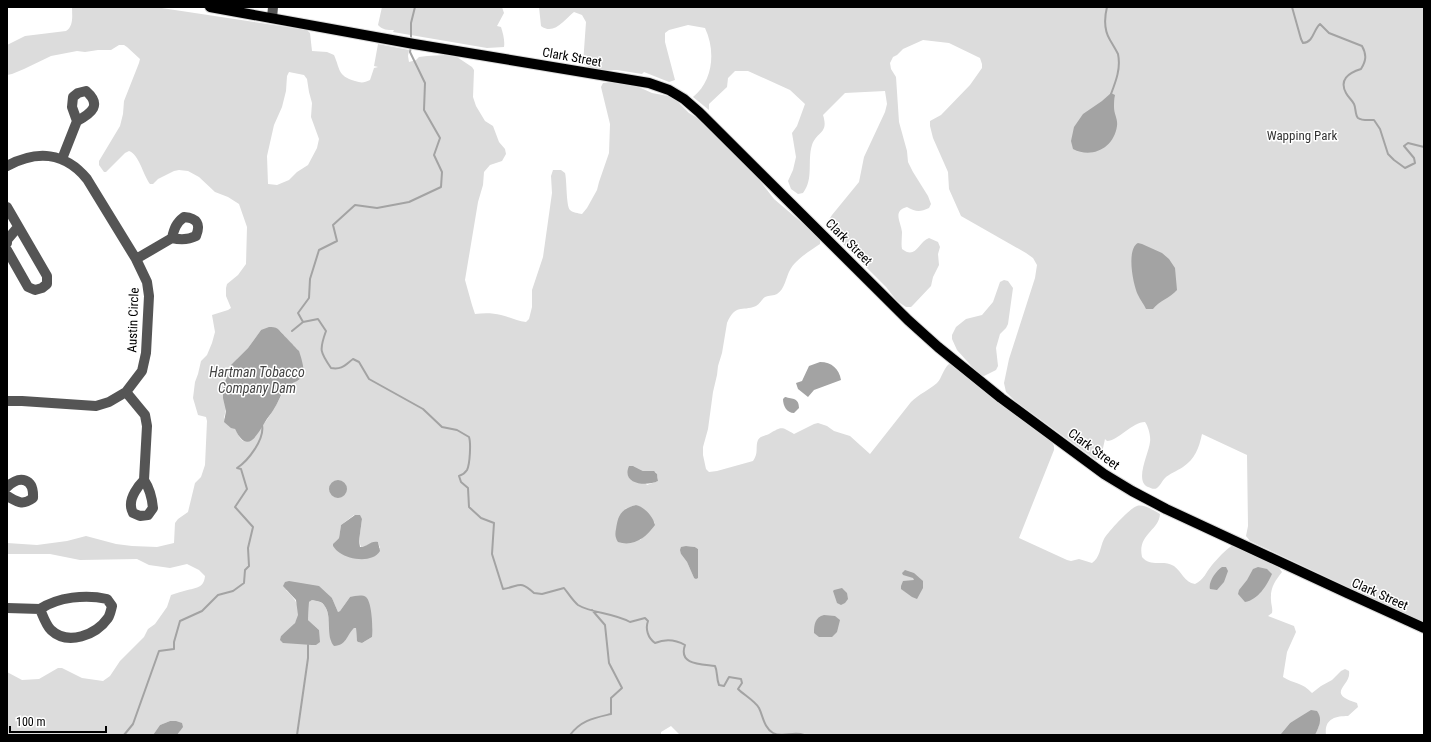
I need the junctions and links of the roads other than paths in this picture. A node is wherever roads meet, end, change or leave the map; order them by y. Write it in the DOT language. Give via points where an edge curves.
graph roads {
  1 [pos="210,7"];
  2 [pos="273,7"];
  3 [pos="272,18"];
  4 [pos="77,121"];
  5 [pos="62,159"];
  6 [pos="7,166"];
  7 [pos="7,207"];
  8 [pos="18,227"];
  9 [pos="172,238"];
  10 [pos="7,243"];
  11 [pos="7,250"];
  12 [pos="136,259"];
  13 [pos="126,392"];
  14 [pos="7,401"];
  15 [pos="144,480"];
  16 [pos="7,486"];
  17 [pos="7,496"];
  18 [pos="7,608"];
  19 [pos="40,609"];
  20 [pos="1424,628"];
  1 -- 3 [label="main road, Clark Street"];
  2 -- 3 [label="street"];
  3 -- 20 [label="main road, Clark Street" via="650,83 668,90 699,112 938,347 1001,398 1104,474 1166,509"];
  4 -- 5 [label="street"];
  5 -- 6 [label="street, Austin Circle" via="34,155"];
  5 -- 12 [label="street, Austin Circle" via="73,164 87,179"];
  7 -- 8 [label="street"];
  8 -- 10 [label="street"];
  8 -- 11 [label="street" via="47,276 47,284 35,290 28,287"];
  9 -- 12 [label="street"];
  12 -- 13 [label="street, Austin Circle" via="147,282 149,296 146,353 142,371"];
  13 -- 14 [label="street, Austin Circle" via="96,406"];
  13 -- 15 [label="street" via="145,416 147,426"];
  16 -- 17 [label="street" via="20,480 27,480 32,485 33,498 20,503"];
  18 -- 19 [label="street"];
  19 -- 19 [label="street" via="47,604 72,598 97,596 107,599 112,606 108,618 98,627 88,635 75,639 61,636 51,630"];
}
